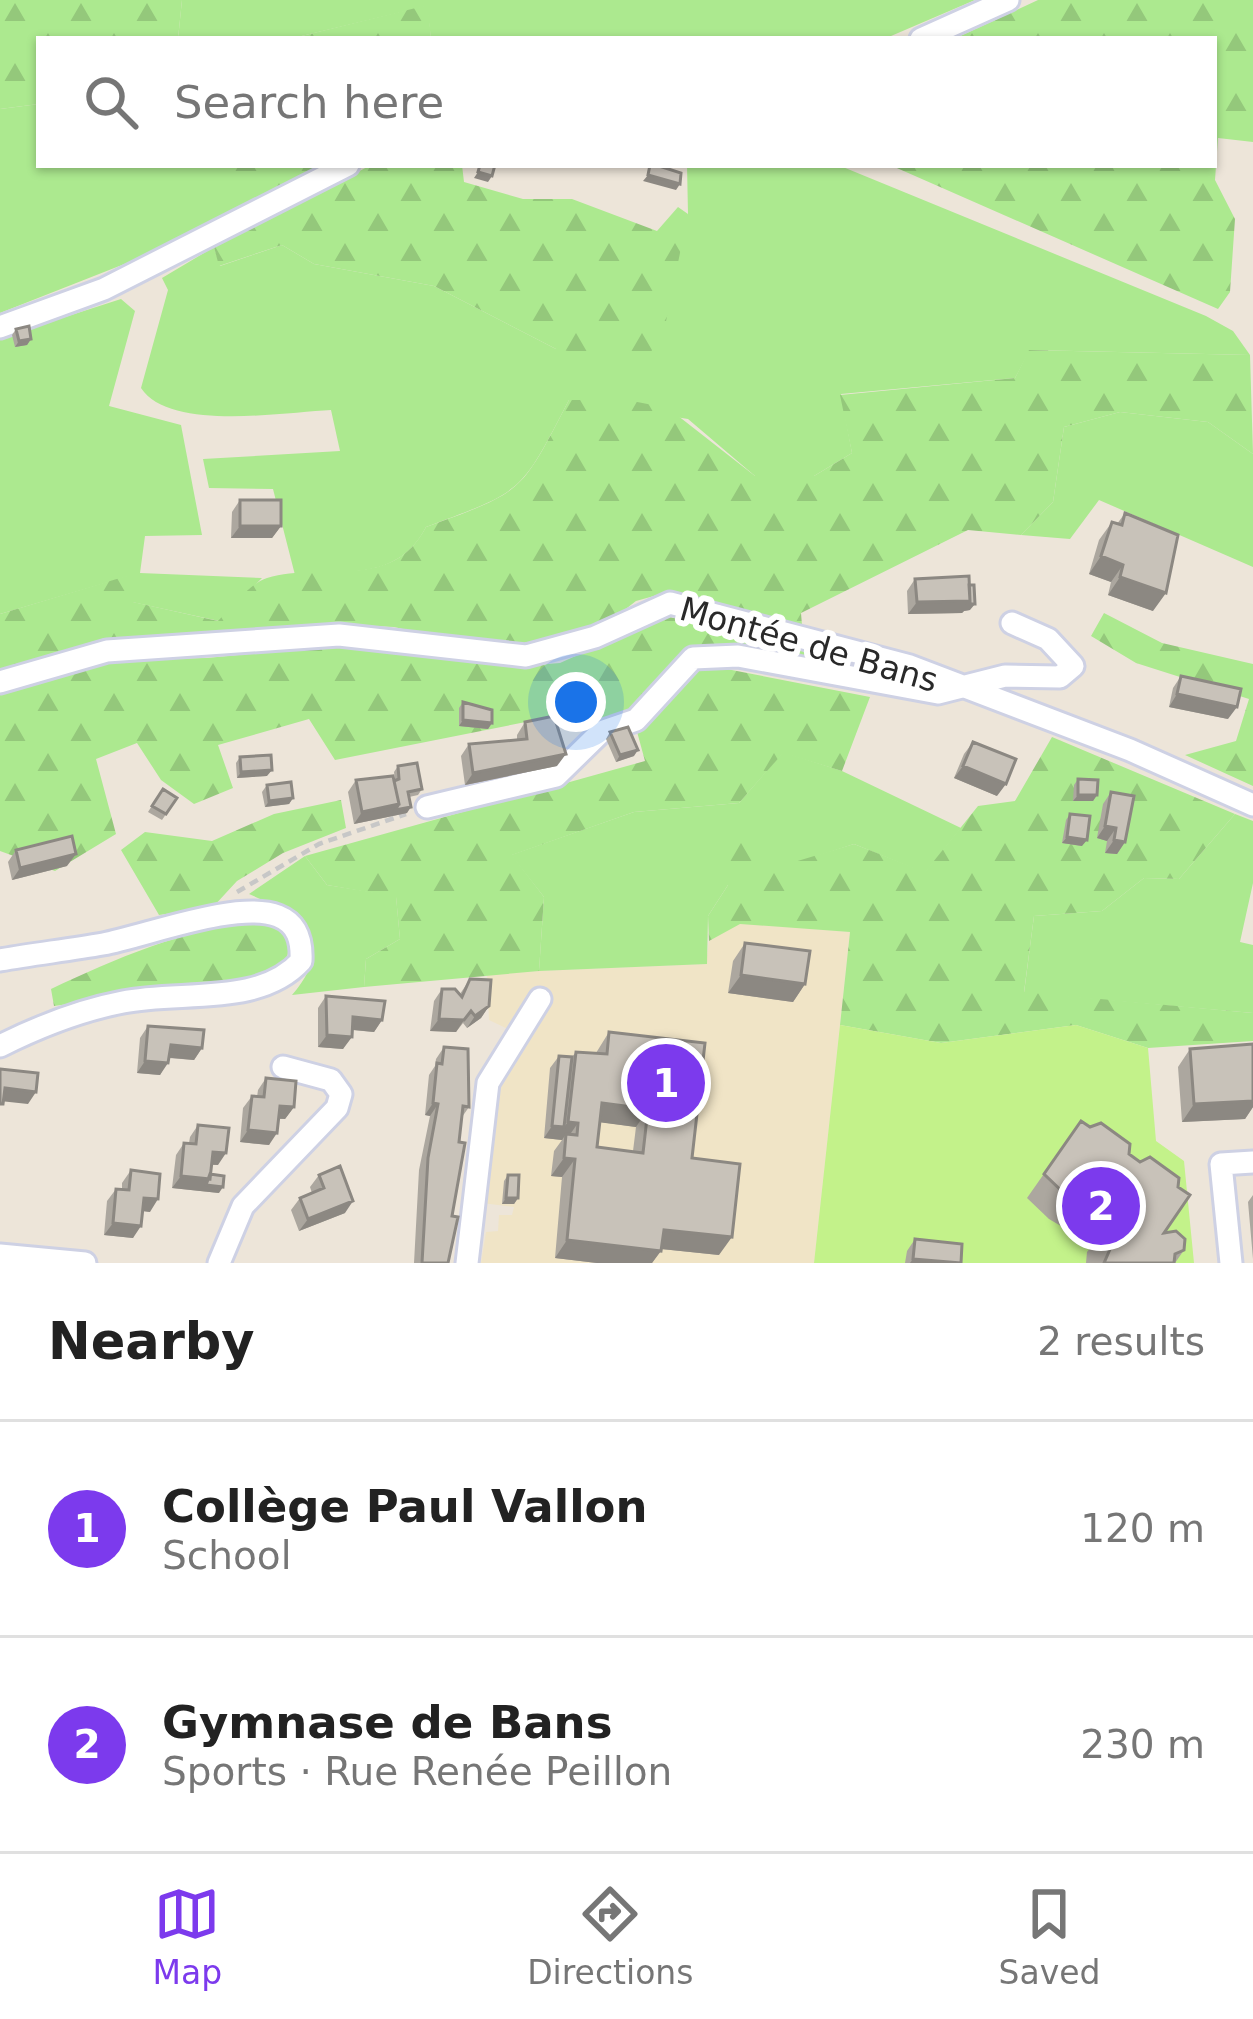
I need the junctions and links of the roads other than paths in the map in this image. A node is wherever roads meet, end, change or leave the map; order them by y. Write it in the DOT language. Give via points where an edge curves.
graph roads {
  1 [pos="1008,0"];
  2 [pos="928,36"];
  3 [pos="342,168"];
  4 [pos="0,327"];
  5 [pos="1012,622"];
  6 [pos="0,682"];
  7 [pos="955,685"];
  8 [pos="1253,805"];
  9 [pos="427,807"];
  10 [pos="0,960"];
  11 [pos="540,999"];
  12 [pos="0,1046"];
  13 [pos="283,1067"];
  14 [pos="1253,1162"];
  15 [pos="0,1255"];
  16 [pos="85,1263"];
  17 [pos="219,1263"];
  18 [pos="467,1263"];
  19 [pos="1232,1263"];
  1 -- 2 [label="street"];
  3 -- 4 [label="street" via="123,280"];
  5 -- 7 [label="street" via="1061,649 1069,671"];
  6 -- 7 [label="street, Montée de Bans" via="107,651 339,635 526,656 595,637 670,603 840,645"];
  7 -- 8 [label="street, Montée de Bans"];
  7 -- 9 [label="street" via="938,693 738,656 693,658 636,719 601,732 556,776"];
  10 -- 12 [label="street" via="247,912 282,916 296,929 301,961 285,979 236,992 124,1001"];
  11 -- 18 [label="street" via="488,1083"];
  13 -- 17 [label="street" via="331,1080 341,1094 338,1108 243,1206"];
  14 -- 19 [label="street" via="1221,1164"];
  15 -- 16 [label="street"];
}
